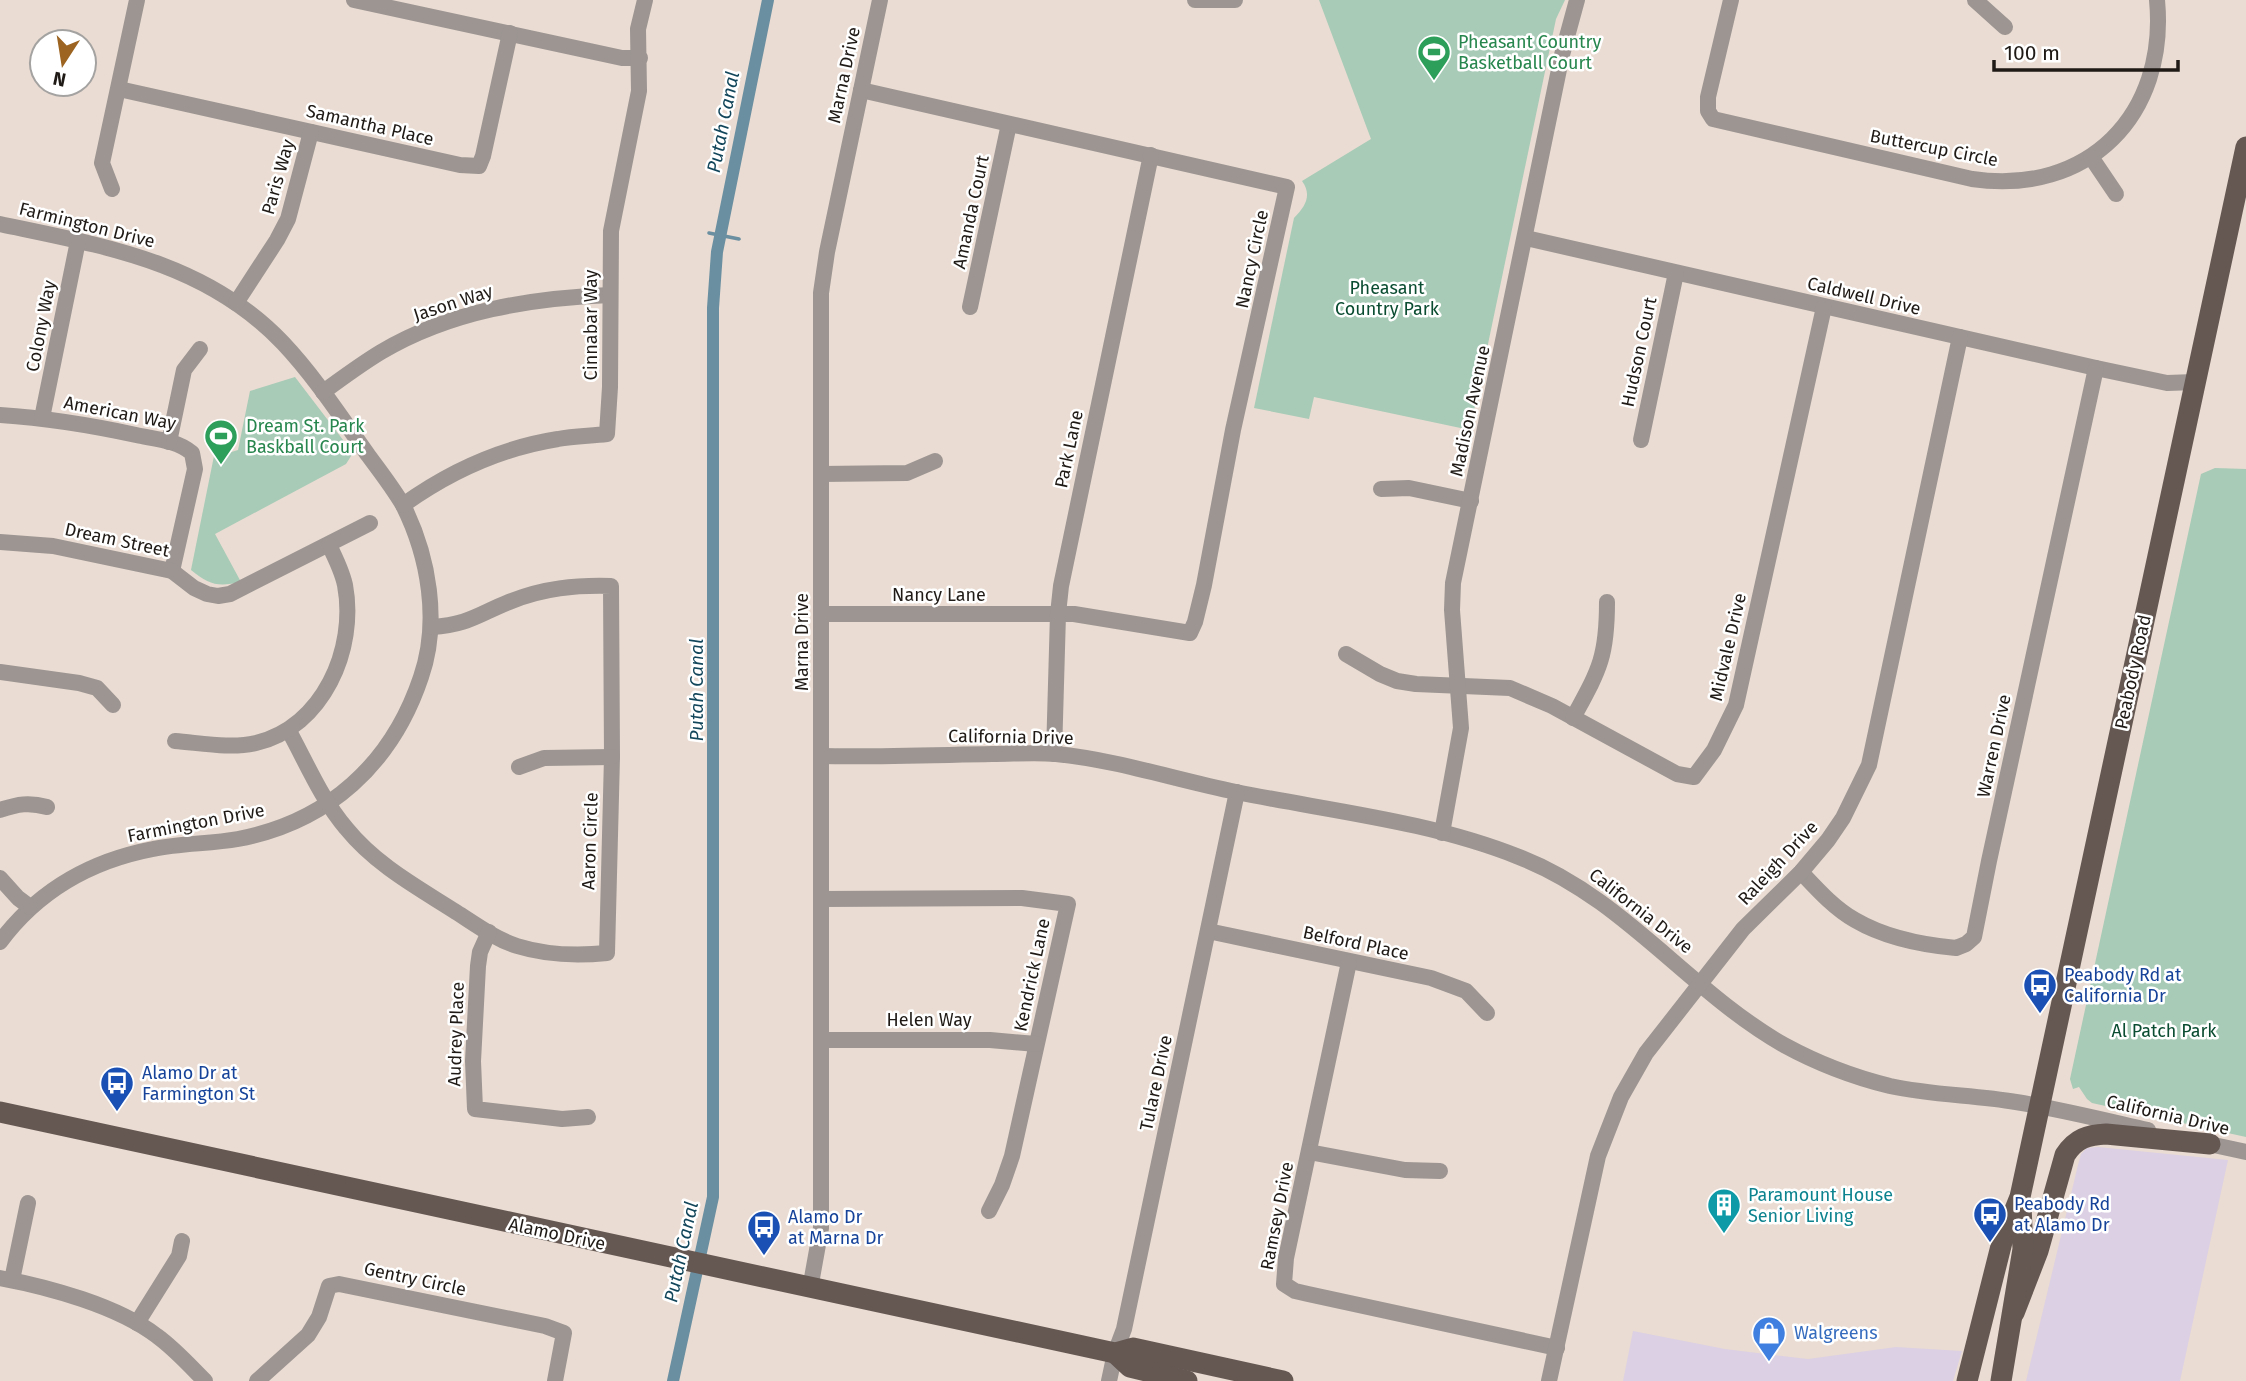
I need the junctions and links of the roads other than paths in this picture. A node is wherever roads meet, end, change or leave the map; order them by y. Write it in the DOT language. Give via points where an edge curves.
graph roads {
  1 [pos="137,0"];
  2 [pos="354,0"];
  3 [pos="645,0"];
  4 [pos="880,0"];
  5 [pos="1195,0"];
  6 [pos="1234,0"];
  7 [pos="1577,0"];
  8 [pos="1731,0"];
  9 [pos="1975,0"];
  10 [pos="2157,0"];
  11 [pos="2005,27"];
  12 [pos="510,33"];
  13 [pos="640,58"];
  14 [pos="119,89"];
  15 [pos="861,90"];
  16 [pos="1009,124"];
  17 [pos="311,132"];
  18 [pos="2246,147"];
  19 [pos="1152,155"];
  20 [pos="2091,157"];
  21 [pos="112,189"];
  22 [pos="2116,194"];
  23 [pos="0,224"];
  24 [pos="1525,238"];
  25 [pos="78,241"];
  26 [pos="1676,273"];
  27 [pos="610,295"];
  28 [pos="236,303"];
  29 [pos="971,307"];
  30 [pos="1824,307"];
  31 [pos="1960,337"];
  32 [pos="200,349"];
  33 [pos="2096,368"];
  34 [pos="2195,382"];
  35 [pos="323,392"];
  36 [pos="0,415"];
  37 [pos="42,418"];
  38 [pos="1640,440"];
  39 [pos="169,442"];
  40 [pos="935,461"];
  41 [pos="821,474"];
  42 [pos="1381,489"];
  43 [pos="1471,501"];
  44 [pos="402,505"];
  45 [pos="370,523"];
  46 [pos="0,542"];
  47 [pos="329,545"];
  48 [pos="172,571"];
  49 [pos="1607,602"];
  50 [pos="821,614"];
  51 [pos="1058,614"];
  52 [pos="432,627"];
  53 [pos="1346,654"];
  54 [pos="0,672"];
  55 [pos="1459,685"];
  56 [pos="113,705"];
  57 [pos="1573,718"];
  58 [pos="289,731"];
  59 [pos="175,741"];
  60 [pos="1054,754"];
  61 [pos="822,756"];
  62 [pos="611,757"];
  63 [pos="519,767"];
  64 [pos="1237,792"];
  65 [pos="328,804"];
  66 [pos="47,807"];
  67 [pos="0,810"];
  68 [pos="1442,833"];
  69 [pos="1801,872"];
  70 [pos="0,878"];
  71 [pos="821,899"];
  72 [pos="30,907"];
  73 [pos="1208,931"];
  74 [pos="489,932"];
  75 [pos="0,942"];
  76 [pos="1349,962"];
  77 [pos="1701,984"];
  78 [pos="1487,1013"];
  79 [pos="822,1040"];
  80 [pos="1037,1044"];
  81 [pos="2040,1106"];
  82 [pos="0,1112"];
  83 [pos="588,1117"];
  84 [pos="2210,1144"];
  85 [pos="1309,1152"];
  86 [pos="2246,1152"];
  87 [pos="1440,1171"];
  88 [pos="2020,1197"];
  89 [pos="28,1203"];
  90 [pos="989,1211"];
  91 [pos="182,1241"];
  92 [pos="6,1279"];
  93 [pos="810,1289"];
  94 [pos="2014,1313"];
  95 [pos="137,1323"];
  96 [pos="1557,1348"];
  97 [pos="1115,1353"];
  98 [pos="205,1381"];
  99 [pos="257,1381"];
  100 [pos="555,1381"];
  101 [pos="1108,1381"];
  102 [pos="1186,1381"];
  103 [pos="1283,1381"];
  104 [pos="1549,1381"];
  105 [pos="1967,1381"];
  106 [pos="2001,1381"];
  1 -- 14 [label="street"];
  2 -- 12 [label="street"];
  3 -- 13 [label="street, Cinnabar Way" via="638,29"];
  4 -- 15 [label="street, Marna Drive"];
  5 -- 6 [label="street"];
  7 -- 24 [label="street, Madison Avenue"];
  8 -- 20 [label="street, Buttercup Circle" via="1707,97 1708,111 1717,121 1984,181 2053,174"];
  9 -- 11 [label="street"];
  10 -- 20 [label="street, Buttercup Circle" via="2156,57 2143,96 2132,116"];
  12 -- 13 [label="street"];
  12 -- 17 [label="street, Samantha Place" via="479,166"];
  13 -- 27 [label="street, Cinnabar Way" via="635,119 611,231"];
  14 -- 17 [label="street, Samantha Place"];
  14 -- 21 [label="street" via="102,163"];
  15 -- 16 [label="street, Nancy Circle"];
  15 -- 41 [label="street, Marna Drive" via="821,293"];
  16 -- 19 [label="street, Nancy Circle"];
  16 -- 29 [label="street, Amanda Court"];
  17 -- 28 [label="street, Paris Way" via="288,219"];
  18 -- 34 [label="main road, Peabody Road"];
  19 -- 51 [label="street, Park Lane" via="1060,586"];
  19 -- 51 [label="street, Nancy Circle" via="1287,187 1282,214 1190,633"];
  20 -- 22 [label="street"];
  23 -- 25 [label="street, Farmington Drive"];
  24 -- 26 [label="street, Caldwell Drive"];
  24 -- 43 [label="street, Madison Avenue"];
  25 -- 28 [label="street, Farmington Drive" via="170,267"];
  25 -- 37 [label="street, Colony Way"];
  26 -- 30 [label="street, Caldwell Drive"];
  26 -- 38 [label="street, Hudson Court"];
  27 -- 35 [label="street, Jason Way" via="529,301 448,322 380,352"];
  27 -- 44 [label="street, Cinnabar Way" via="607,434 554,439 494,456 471,464"];
  28 -- 35 [label="street, Farmington Drive" via="283,343"];
  30 -- 31 [label="street, Caldwell Drive"];
  30 -- 57 [label="street, Midvale Drive" via="1737,705 1714,750 1694,777 1677,775"];
  31 -- 33 [label="street, Caldwell Drive"];
  31 -- 69 [label="street, Raleigh Drive" via="1869,765 1843,818"];
  32 -- 39 [label="street" via="184,370"];
  33 -- 34 [label="street, Caldwell Drive" via="2168,383"];
  33 -- 69 [label="street, Warren Drive" via="1974,937 1956,948 1881,932 1833,904"];
  34 -- 81 [label="main road, Peabody Road"];
  35 -- 44 [label="street, Farmington Drive"];
  36 -- 37 [label="street, American Way"];
  37 -- 39 [label="street, American Way"];
  39 -- 48 [label="street, American Way" via="184,446 195,461"];
  40 -- 41 [label="street" via="907,473"];
  41 -- 50 [label="street, Marna Drive"];
  42 -- 43 [label="street" via="1409,488"];
  43 -- 55 [label="street, Madison Avenue" via="1453,583"];
  44 -- 52 [label="street, Farmington Drive" via="429,588"];
  45 -- 47 [label="street, Dream Street"];
  46 -- 48 [label="street, Dream Street" via="53,546"];
  47 -- 48 [label="street, Dream Street" via="218,596 194,588"];
  47 -- 58 [label="street" via="345,582 344,645 320,699"];
  49 -- 57 [label="street" via="1603,660"];
  50 -- 51 [label="street, Nancy Lane"];
  50 -- 61 [label="street, Marna Drive"];
  51 -- 60 [label="street, Park Lane"];
  52 -- 62 [label="street, Aaron Circle" via="453,626 508,602 563,586 611,586"];
  52 -- 65 [label="street, Farmington Drive" via="413,702 398,730 360,778"];
  53 -- 55 [label="street, Midvale Drive" via="1398,681"];
  54 -- 56 [label="street" via="97,688"];
  55 -- 57 [label="street, Midvale Drive" via="1510,688"];
  55 -- 68 [label="street, Madison Avenue" via="1460,739"];
  58 -- 59 [label="street" via="255,744"];
  58 -- 65 [label="street, Aaron Circle"];
  60 -- 61 [label="street, California Drive"];
  60 -- 64 [label="street, California Drive"];
  61 -- 71 [label="street, Marna Drive"];
  62 -- 63 [label="street" via="544,758"];
  62 -- 74 [label="street, Aaron Circle" via="607,953 552,953 516,946"];
  64 -- 68 [label="street, California Drive"];
  64 -- 73 [label="street, Tulare Drive"];
  65 -- 72 [label="street, Farmington Drive" via="261,833 114,859 64,881"];
  65 -- 74 [label="street, Aaron Circle" via="346,829 388,869"];
  66 -- 67 [label="street" via="19,803"];
  68 -- 77 [label="street, California Drive" via="1520,857 1563,877 1623,918"];
  69 -- 77 [label="street, Raleigh Drive" via="1743,929"];
  70 -- 72 [label="street"];
  71 -- 79 [label="street, Marna Drive"];
  71 -- 80 [label="street, Kendrick Lane" via="1022,898 1068,904"];
  72 -- 75 [label="street, Farmington Drive"];
  73 -- 76 [label="street, Belford Place"];
  73 -- 97 [label="street, Tulare Drive" via="1124,1329"];
  74 -- 83 [label="street, Audrey Place" via="478,966 475,1109 562,1119"];
  76 -- 78 [label="street, Belford Place" via="1431,978 1466,991"];
  76 -- 85 [label="street, Ramsey Drive"];
  77 -- 81 [label="street, California Drive" via="1758,1028 1846,1073 1892,1086"];
  77 -- 96 [label="street, Raleigh Drive" via="1646,1054 1605,1136"];
  79 -- 80 [label="street, Helen Way"];
  79 -- 93 [label="street, Marna Drive" via="821,1228"];
  80 -- 90 [label="street, Kendrick Lane" via="1012,1156"];
  81 -- 84 [label="street, California Drive"];
  81 -- 88 [label="main road, Peabody Road"];
  82 -- 93 [label="main road, Alamo Drive"];
  84 -- 86 [label="street, California Drive"];
  84 -- 94 [label="main road" via="2106,1134 2074,1143 2065,1154 2038,1251"];
  85 -- 87 [label="street" via="1405,1170"];
  85 -- 96 [label="street, Ramsey Drive" via="1283,1284 1295,1291"];
  88 -- 94 [label="main road, Peabody Road" via="2023,1249"];
  88 -- 105 [label="main road, Peabody Road" via="2002,1242"];
  89 -- 92 [label="street"];
  91 -- 95 [label="street" via="179,1256"];
  92 -- 95 [label="street" via="82,1300"];
  93 -- 97 [label="main road, Alamo Drive"];
  94 -- 106 [label="main road, Peabody Road"];
  95 -- 98 [label="street" via="158,1336"];
  96 -- 104 [label="street, Raleigh Drive"];
  97 -- 101 [label="street, Tulare Drive"];
  97 -- 102 [label="main road, Alamo Drive" via="1130,1367"];
  97 -- 103 [label="main road, Alamo Drive" via="1133,1348"];
  99 -- 100 [label="street, Gentry Circle" via="308,1335 329,1286 339,1284 545,1326 564,1334"];
}
